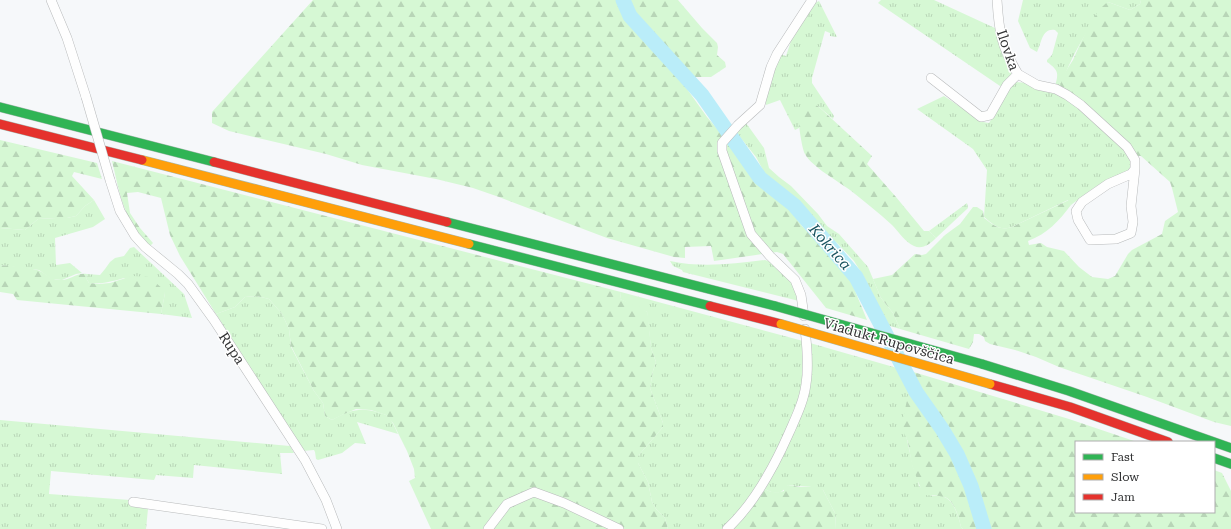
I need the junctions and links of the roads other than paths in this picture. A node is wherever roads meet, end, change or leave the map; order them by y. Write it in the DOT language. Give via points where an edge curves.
graph roads {
  1 [pos="51,0"];
  2 [pos="812,0"];
  3 [pos="997,0"];
  4 [pos="1018,74"];
  5 [pos="931,78"];
  6 [pos="0,107"];
  7 [pos="0,124"];
  8 [pos="1135,169"];
  9 [pos="1165,441"];
  10 [pos="1211,441"];
  11 [pos="1215,442"];
  12 [pos="1231,448"];
  13 [pos="1215,458"];
  14 [pos="1231,464"];
  15 [pos="133,502"];
  16 [pos="322,529"];
  17 [pos="337,529"];
  18 [pos="488,529"];
  19 [pos="619,529"];
  20 [pos="727,529"];
  1 -- 17 [label="street, Rupa, bridge" via="67,38 120,211 135,236 188,284 210,314 305,460 326,500"];
  2 -- 20 [label="street" via="777,54 760,105 722,143 722,151 751,234 795,280 801,295 806,344 806,383 803,401 776,462 752,501"];
  3 -- 4 [label="street, Ilovka" via="1002,42"];
  4 -- 5 [label="street, Ilovka" via="1007,85 990,115 981,117"];
  4 -- 8 [label="street" via="1037,85 1067,94 1081,104 1127,147 1135,160"];
  6 -- 10 [label="highway, Viadukt Rupovščica, bridge" via="775,306 1070,391"];
  7 -- 9 [label="highway, Viadukt Rupovščica, bridge" via="781,324 1070,407"];
  8 -- 8 [label="street" via="1131,174 1108,184 1082,202 1076,211 1078,220 1090,240 1116,239 1131,233"];
  11 -- 12 [label="highway, Viadukt Rupovščica, bridge"];
  13 -- 14 [label="highway"];
  15 -- 16 [label="street"];
  18 -- 19 [label="street" via="507,504 534,492"];
}
